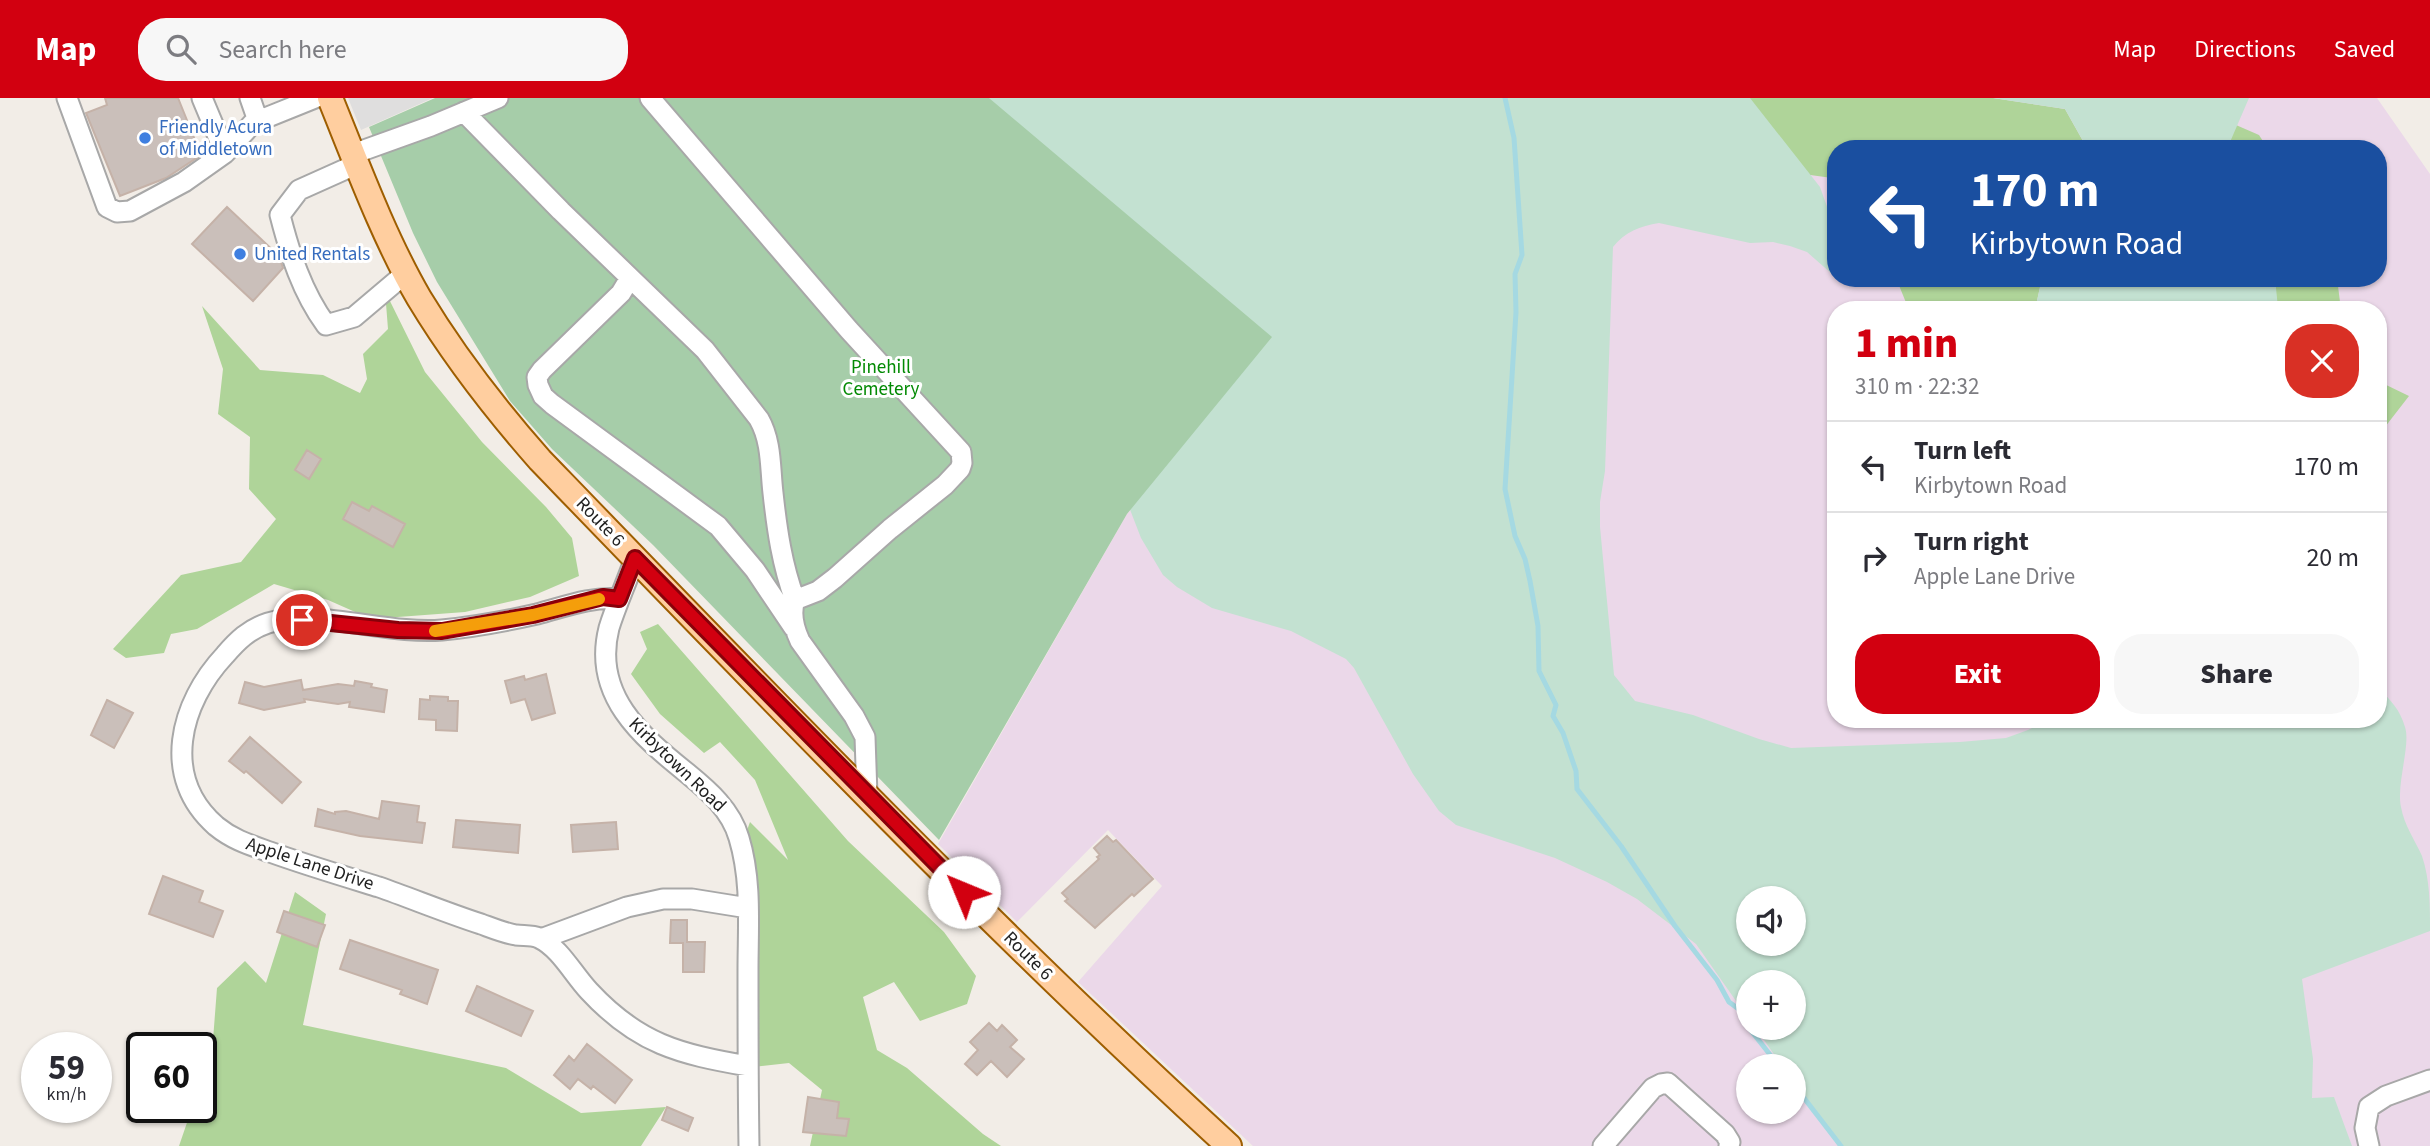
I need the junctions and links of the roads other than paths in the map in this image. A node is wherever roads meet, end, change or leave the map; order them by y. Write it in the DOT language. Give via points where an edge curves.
graph roads {
  1 [pos="67,98"];
  2 [pos="202,98"];
  3 [pos="250,98"];
  4 [pos="315,98"];
  5 [pos="330,98"];
  6 [pos="498,98"];
  7 [pos="650,98"];
  8 [pos="464,112"];
  9 [pos="258,121"];
  10 [pos="225,153"];
  11 [pos="355,159"];
  12 [pos="406,273"];
  13 [pos="630,278"];
  14 [pos="635,558"];
  15 [pos="619,599"];
  16 [pos="795,600"];
  17 [pos="794,629"];
  18 [pos="867,795"];
  19 [pos="748,908"];
  20 [pos="541,939"];
  21 [pos="748,1066"];
  22 [pos="2430,1080"];
  23 [pos="749,1146"];
  24 [pos="1229,1146"];
  25 [pos="1603,1146"];
  26 [pos="1728,1146"];
  27 [pos="2369,1146"];
  1 -- 10 [label="street" via="107,207 117,212 130,211 184,182"];
  2 -- 10 [label="street"];
  3 -- 9 [label="street"];
  4 -- 9 [label="street"];
  5 -- 11 [label="main road, Route 6"];
  6 -- 8 [label="street"];
  7 -- 16 [label="street" via="849,330 961,452 960,469 945,485 835,578"];
  8 -- 11 [label="street"];
  8 -- 13 [label="street"];
  9 -- 10 [label="street"];
  11 -- 12 [label="main road, Route 6"];
  11 -- 12 [label="street" via="299,190 280,215 312,306 326,325 354,317"];
  12 -- 14 [label="main road, Route 6" via="459,360 497,411"];
  13 -- 16 [label="street" via="705,349 764,428 783,566"];
  13 -- 17 [label="street" via="621,293 542,370 537,377 540,390 552,404 718,526 755,570"];
  14 -- 15 [label="street, Kirbytown Road"];
  14 -- 18 [label="main road, Route 6"];
  15 -- 19 [label="street, Kirbytown Road" via="606,659 616,700 640,733 705,788 731,819 746,865"];
  15 -- 20 [label="street, Apple Lane Drive" via="603,597 442,631 302,620 268,623 238,640 206,676 183,733 181,758 189,789 208,818 234,839 480,924"];
  16 -- 17 [label="street"];
  17 -- 18 [label="street" via="865,737"];
  18 -- 24 [label="main road, Route 6" via="1062,989"];
  19 -- 20 [label="street" via="663,899 627,907"];
  19 -- 21 [label="street, Kirbytown Road"];
  20 -- 21 [label="street" via="622,1024 659,1045"];
  21 -- 23 [label="street, Kirbytown Road"];
  22 -- 27 [label="street" via="2369,1107 2365,1128"];
  25 -- 26 [label="street" via="1653,1088 1668,1083 1725,1134"];
}
